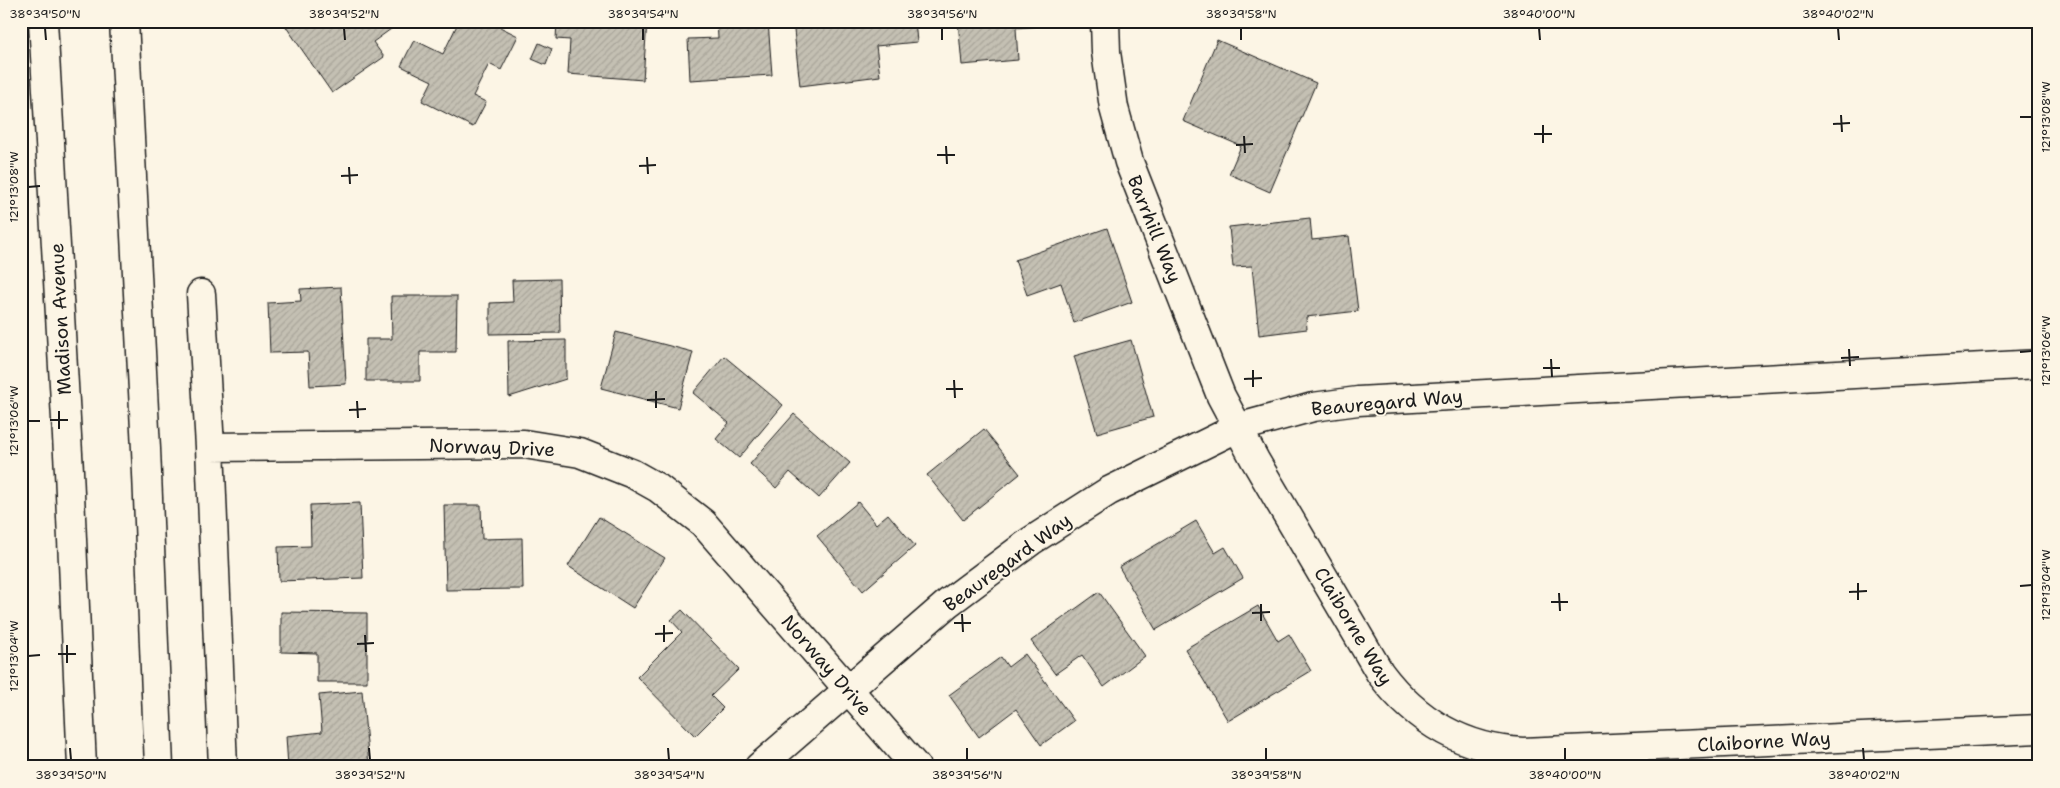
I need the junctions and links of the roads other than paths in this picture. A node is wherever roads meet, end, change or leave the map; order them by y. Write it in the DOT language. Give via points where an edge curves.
graph roads {
  1 [pos="43,21"];
  2 [pos="124,21"];
  3 [pos="1105,21"];
  4 [pos="202,294"];
  5 [pos="2039,364"];
  6 [pos="1237,428"];
  7 [pos="210,447"];
  8 [pos="848,690"];
  9 [pos="2039,728"];
  10 [pos="82,767"];
  11 [pos="159,767"];
  12 [pos="223,767"];
  13 [pos="759,767"];
  14 [pos="916,767"];
  1 -- 10 [label="street, Madison Avenue"];
  2 -- 11 [label="street"];
  3 -- 6 [label="street, Barrhill Way" via="1114,108 1128,162 1221,396"];
  4 -- 7 [label="street"];
  5 -- 6 [label="street, Beauregard Way" via="1358,401 1314,407"];
  6 -- 8 [label="street, Beauregard Way" via="1109,491 1032,541 948,603"];
  6 -- 9 [label="street, Claiborne Way" via="1380,673 1412,710 1453,736 1499,751 1524,752"];
  7 -- 8 [label="street, Norway Drive" via="524,444 580,453 607,462 658,488 703,524"];
  7 -- 12 [label="street"];
  8 -- 13 [label="street, Beauregard Way"];
  8 -- 14 [label="street, Norway Drive"];
}
